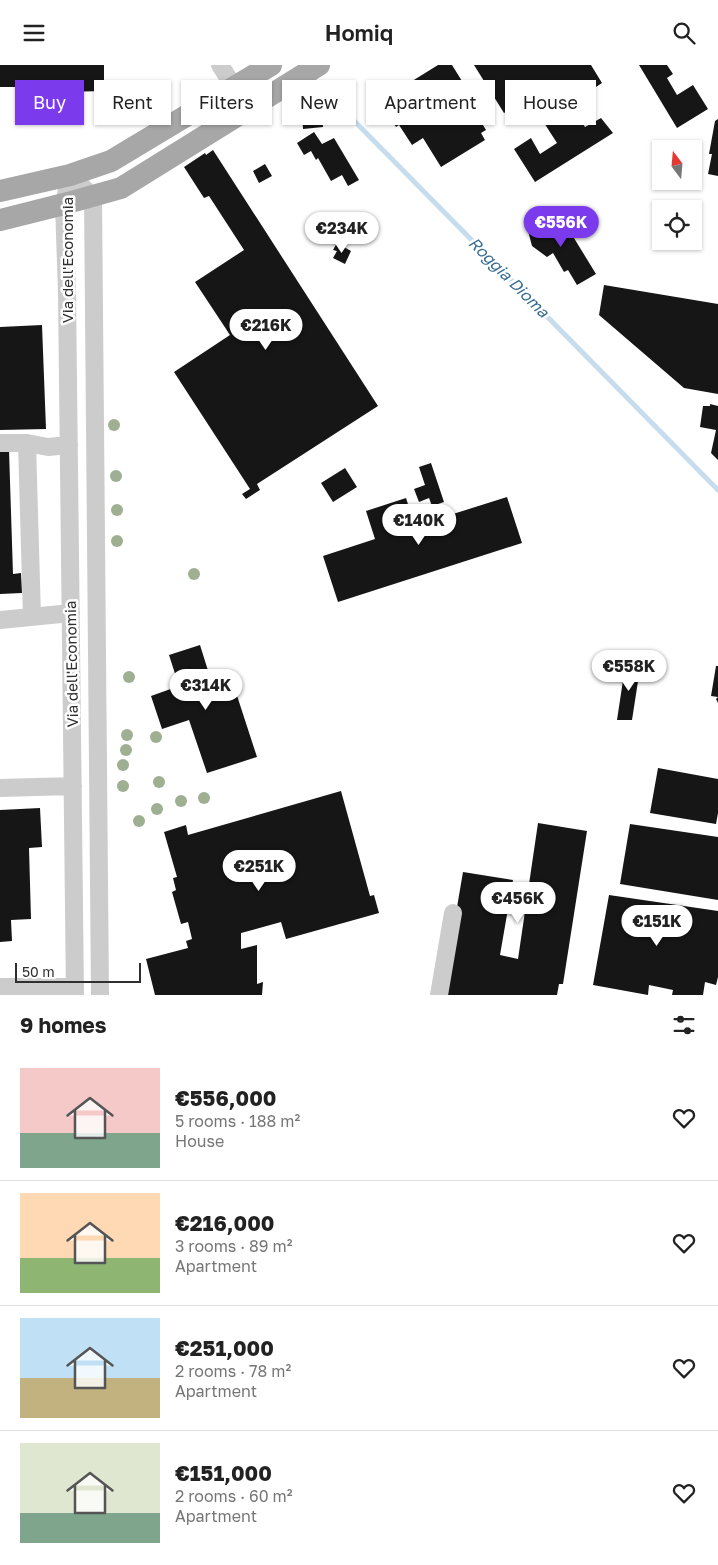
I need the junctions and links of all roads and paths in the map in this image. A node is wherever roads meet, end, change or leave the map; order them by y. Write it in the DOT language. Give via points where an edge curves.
graph roads {
  1 [pos="220,65"];
  2 [pos="271,65"];
  3 [pos="318,65"];
  4 [pos="230,80"];
  5 [pos="246,80"];
  6 [pos="272,94"];
  7 [pos="181,119"];
  8 [pos="222,125"];
  9 [pos="70,175"];
  10 [pos="0,191"];
  11 [pos="93,197"];
  12 [pos="64,204"];
  13 [pos="0,220"];
  14 [pos="0,443"];
  15 [pos="27,443"];
  16 [pos="69,445"];
  17 [pos="71,613"];
  18 [pos="32,617"];
  19 [pos="0,620"];
  20 [pos="73,786"];
  21 [pos="0,788"];
  22 [pos="453,913"];
  23 [pos="0,987"];
  24 [pos="75,991"];
  25 [pos="100,995"];
  26 [pos="439,995"];
  1 -- 4 [label="street"];
  2 -- 5 [label="main road"];
  3 -- 6 [label="main road"];
  7 -- 9 [label="main road" via="111,161"];
  8 -- 11 [label="main road" via="121,188"];
  9 -- 10 [label="main road"];
  9 -- 11 [label="street, Via dell'Economia"];
  9 -- 12 [label="street, Via dell'Economia"];
  11 -- 12 [label="main road"];
  11 -- 25 [label="street, Via dell'Economia"];
  12 -- 13 [label="main road"];
  12 -- 16 [label="street, Via dell'Economia"];
  14 -- 15 [label="street"];
  15 -- 16 [label="street" via="48,447"];
  15 -- 18 [label="street"];
  16 -- 17 [label="street, Via dell'Economia"];
  17 -- 18 [label="street"];
  17 -- 20 [label="street, Via dell'Economia"];
  18 -- 19 [label="street"];
  20 -- 21 [label="street"];
  20 -- 24 [label="street, Via dell'Economia"];
  22 -- 26 [label="street"];
  23 -- 24 [label="street"];
}
